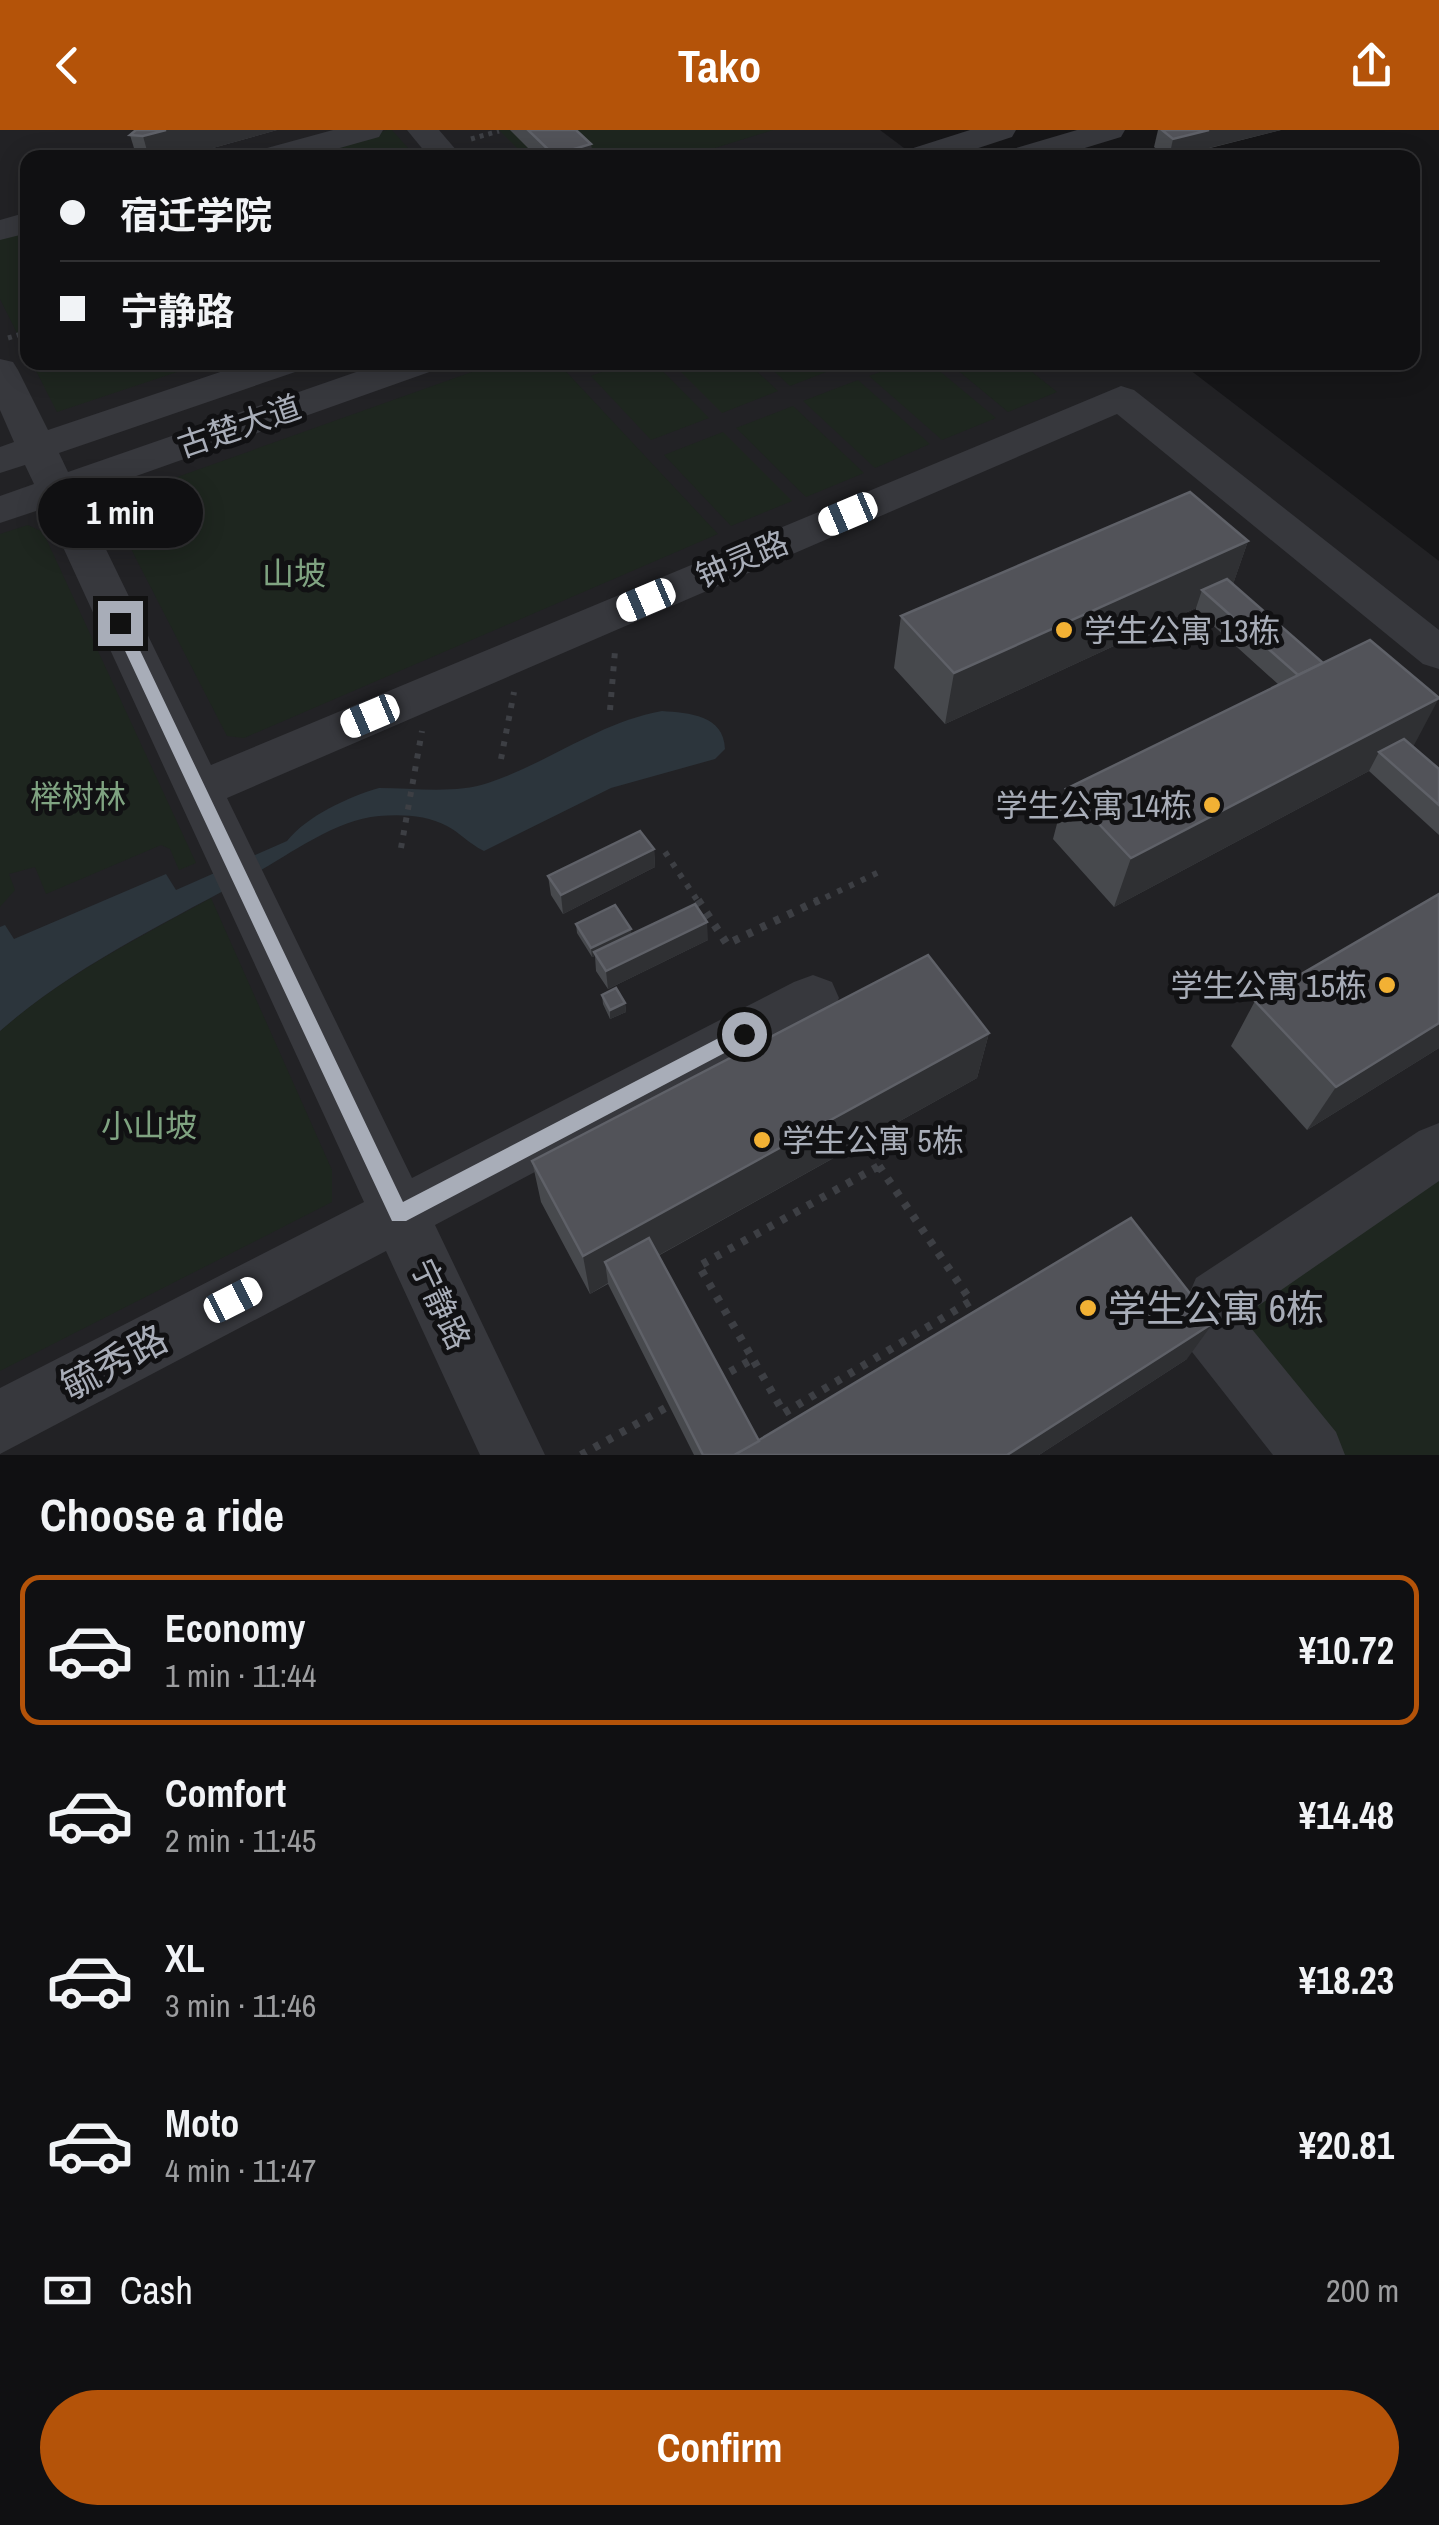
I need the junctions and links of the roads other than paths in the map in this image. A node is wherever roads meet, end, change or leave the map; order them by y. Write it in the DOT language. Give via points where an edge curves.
graph roads {
  1 [pos="368,130"];
  2 [pos="422,130"];
  3 [pos="1001,130"];
  4 [pos="1110,130"];
  5 [pos="295,150"];
  6 [pos="441,150"];
  7 [pos="939,150"];
  8 [pos="1044,150"];
  9 [pos="4,354"];
  10 [pos="268,370"];
  11 [pos="392,370"];
  12 [pos="31,466"];
  13 [pos="0,510"];
  14 [pos="1439,654"];
  15 [pos="198,790"];
  16 [pos="813,998"];
  17 [pos="1439,1149"];
  18 [pos="399,1214"];
  19 [pos="0,1422"];
  20 [pos="513,1455"];
  21 [pos="1314,1455"];
  1 -- 5 [label="lane"];
  2 -- 6 [label="lane"];
  3 -- 7 [label="lane"];
  4 -- 8 [label="lane"];
  9 -- 12 [label="lane, 宁静路"];
  10 -- 12 [label="lane, 古楚大道"];
  11 -- 12 [label="lane, 古楚大道"];
  12 -- 13 [label="lane, 古楚大道"];
  12 -- 15 [label="lane, 宁静路"];
  14 -- 15 [label="lane, 钟灵路" via="1121,398"];
  15 -- 18 [label="lane, 宁静路"];
  16 -- 18 [label="lane, 毓秀路"];
  17 -- 21 [label="lane" via="1217,1299 1207,1322"];
  18 -- 19 [label="lane, 毓秀路"];
  18 -- 20 [label="lane, 宁静路"];
}
